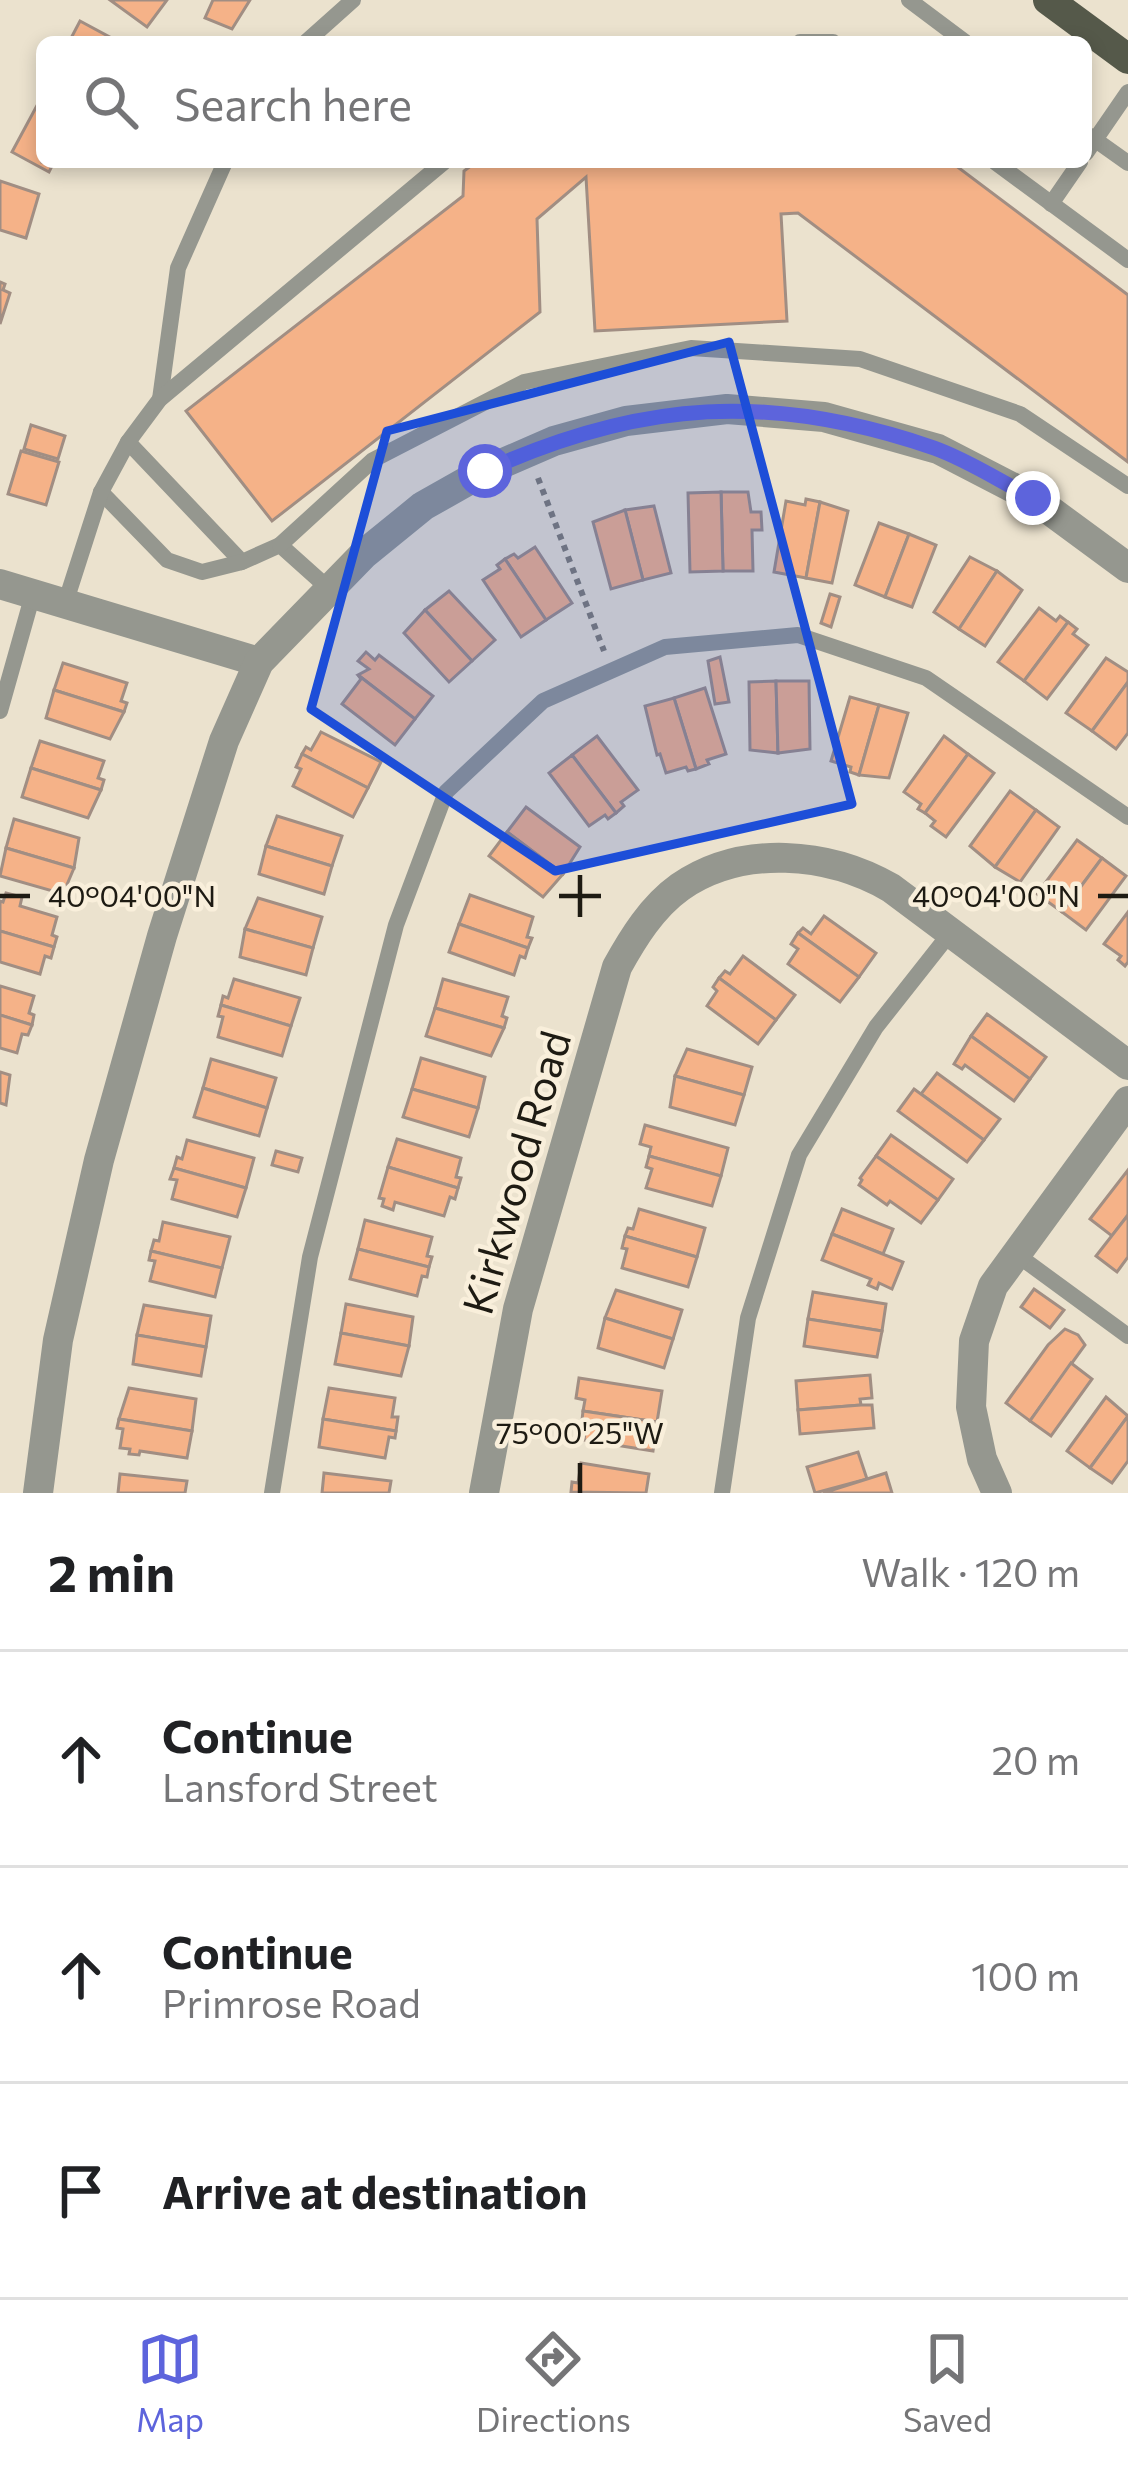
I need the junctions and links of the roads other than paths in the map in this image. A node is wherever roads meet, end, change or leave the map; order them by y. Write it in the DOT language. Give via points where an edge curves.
graph roads {
  1 [pos="353,0"];
  2 [pos="909,0"];
  3 [pos="1048,0"];
  4 [pos="313,36"];
  5 [pos="957,36"];
  6 [pos="1128,59"];
  7 [pos="1128,92"];
  8 [pos="1092,138"];
  9 [pos="1092,144"];
  10 [pos="1128,163"];
  11 [pos="222,168"];
  12 [pos="437,168"];
  13 [pos="1003,168"];
  14 [pos="1076,168"];
  15 [pos="1052,204"];
  16 [pos="1128,260"];
  17 [pos="160,399"];
  18 [pos="128,442"];
  19 [pos="1128,486"];
  20 [pos="101,492"];
  21 [pos="280,545"];
  22 [pos="1126,561"];
  23 [pos="242,562"];
  24 [pos="0,584"];
  25 [pos="328,588"];
  26 [pos="33,594"];
  27 [pos="65,604"];
  28 [pos="259,662"];
  29 [pos="0,711"];
  30 [pos="1128,818"];
  31 [pos="951,932"];
  32 [pos="1128,1065"];
  33 [pos="1128,1101"];
  34 [pos="1016,1254"];
  35 [pos="1128,1336"];
  36 [pos="38,1493"];
  37 [pos="272,1493"];
  38 [pos="484,1493"];
  39 [pos="722,1493"];
  40 [pos="997,1493"];
  1 -- 4 [label="lane"];
  2 -- 5 [label="lane"];
  3 -- 6 [label="main road"];
  7 -- 8 [label="lane"];
  9 -- 10 [label="lane"];
  11 -- 17 [label="lane" via="178,268"];
  12 -- 17 [label="lane"];
  13 -- 15 [label="lane"];
  14 -- 15 [label="lane"];
  15 -- 16 [label="lane"];
  17 -- 18 [label="lane"];
  18 -- 20 [label="lane"];
  18 -- 23 [label="lane"];
  19 -- 21 [label="lane" via="1020,414 860,359 691,348 524,382 373,460"];
  20 -- 23 [label="lane" via="167,560 202,572"];
  20 -- 27 [label="lane"];
  21 -- 23 [label="lane"];
  21 -- 25 [label="lane"];
  22 -- 25 [label="street" via="1033,498 938,449 824,417 727,409 626,421 528,452 423,506"];
  24 -- 26 [label="street"];
  25 -- 28 [label="street"];
  26 -- 27 [label="street"];
  26 -- 29 [label="lane"];
  27 -- 28 [label="street"];
  28 -- 36 [label="street" via="224,741 99,1160 58,1340"];
  30 -- 37 [label="lane" via="926,678 798,635 665,647 543,701 446,792 396,926 310,1257"];
  31 -- 32 [label="street"];
  31 -- 38 [label="street, Kirkwood Road" via="860,870 801,856 736,863 681,886 638,929 617,967 518,1309"];
  31 -- 39 [label="lane" via="876,1027 799,1155 748,1318"];
  33 -- 34 [label="street"];
  34 -- 35 [label="lane"];
  34 -- 40 [label="street" via="993,1286 974,1341 971,1408"];
}
